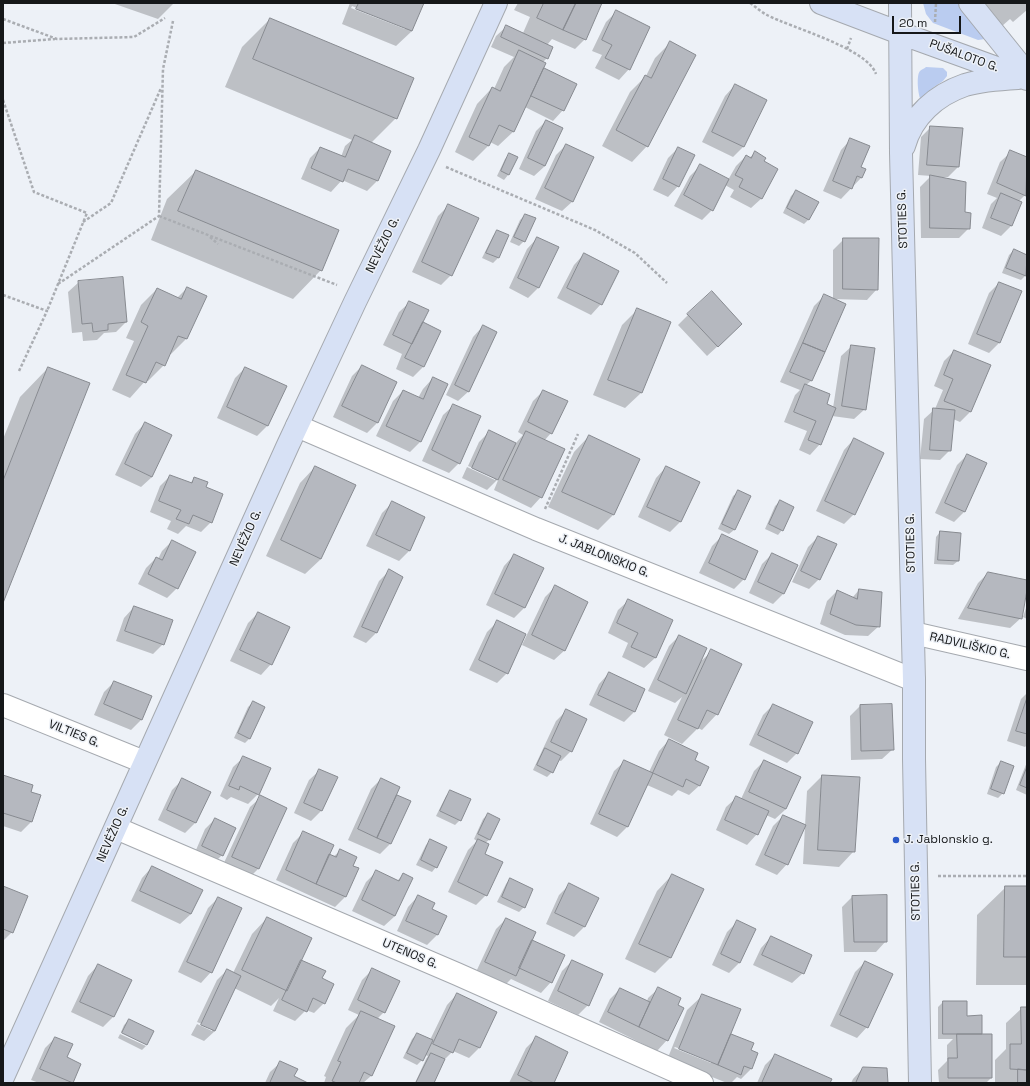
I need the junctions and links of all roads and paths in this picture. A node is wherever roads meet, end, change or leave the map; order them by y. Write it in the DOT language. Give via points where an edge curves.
graph roads {
  1 [pos="496,3"];
  2 [pos="750,3"];
  3 [pos="821,3"];
  4 [pos="900,3"];
  5 [pos="970,3"];
  6 [pos="165,18"];
  7 [pos="3,20"];
  8 [pos="173,21"];
  9 [pos="900,33"];
  10 [pos="57,39"];
  11 [pos="3,44"];
  12 [pos="1026,75"];
  13 [pos="878,77"];
  14 [pos="162,86"];
  15 [pos="3,100"];
  16 [pos="902,153"];
  17 [pos="425,157"];
  18 [pos="159,216"];
  19 [pos="82,223"];
  20 [pos="209,235"];
  21 [pos="218,244"];
  22 [pos="667,283"];
  23 [pos="58,284"];
  24 [pos="3,294"];
  25 [pos="359,294"];
  26 [pos="47,311"];
  27 [pos="19,371"];
  28 [pos="296,426"];
  29 [pos="578,434"];
  30 [pos="536,529"];
  31 [pos="913,633"];
  32 [pos="1027,659"];
  33 [pos="914,680"];
  34 [pos="3,706"];
  35 [pos="144,762"];
  36 [pos="116,828"];
  37 [pos="935,876"];
  38 [pos="1027,876"];
  39 [pos="3,1077"];
  40 [pos="702,1083"];
  41 [pos="920,1083"];
  1 -- 17 [label="main road, NEVĖŽIO G."];
  2 -- 13 [label="path" via="766,15 864,58"];
  3 -- 9 [label="main road, PUŠALOTO G."];
  4 -- 9 [label="main road, STOTIES G."];
  5 -- 12 [label="main road"];
  6 -- 10 [label="path" via="134,37"];
  7 -- 10 [label="path"];
  8 -- 14 [label="path"];
  9 -- 12 [label="main road, PUŠALOTO G."];
  9 -- 16 [label="main road, STOTIES G."];
  10 -- 11 [label="path"];
  12 -- 16 [label="main road" via="982,81 945,94 914,121"];
  14 -- 18 [label="path"];
  14 -- 19 [label="path" via="111,202"];
  15 -- 19 [label="path" via="34,192 87,213"];
  16 -- 31 [label="main road, STOTIES G."];
  17 -- 22 [label="path" via="594,230 635,253"];
  17 -- 25 [label="main road, NEVĖŽIO G."];
  18 -- 20 [label="path"];
  18 -- 23 [label="path"];
  19 -- 23 [label="path"];
  20 -- 21 [label="path"];
  20 -- 25 [label="path"];
  23 -- 26 [label="path"];
  24 -- 26 [label="path"];
  25 -- 28 [label="main road, NEVĖŽIO G."];
  26 -- 27 [label="path"];
  28 -- 30 [label="street, J. JABLONSKIO G."];
  28 -- 35 [label="main road, NEVĖŽIO G."];
  29 -- 30 [label="path"];
  30 -- 33 [label="street, J. JABLONSKIO G."];
  31 -- 32 [label="street, RADVILIŠKIO G."];
  31 -- 33 [label="main road, STOTIES G."];
  33 -- 41 [label="main road, STOTIES G."];
  34 -- 35 [label="street, VILTIES G."];
  35 -- 36 [label="main road, NEVĖŽIO G."];
  36 -- 39 [label="main road, NEVĖŽIO G."];
  36 -- 40 [label="street, UTENOS G." via="458,974"];
  37 -- 38 [label="path"];
}
